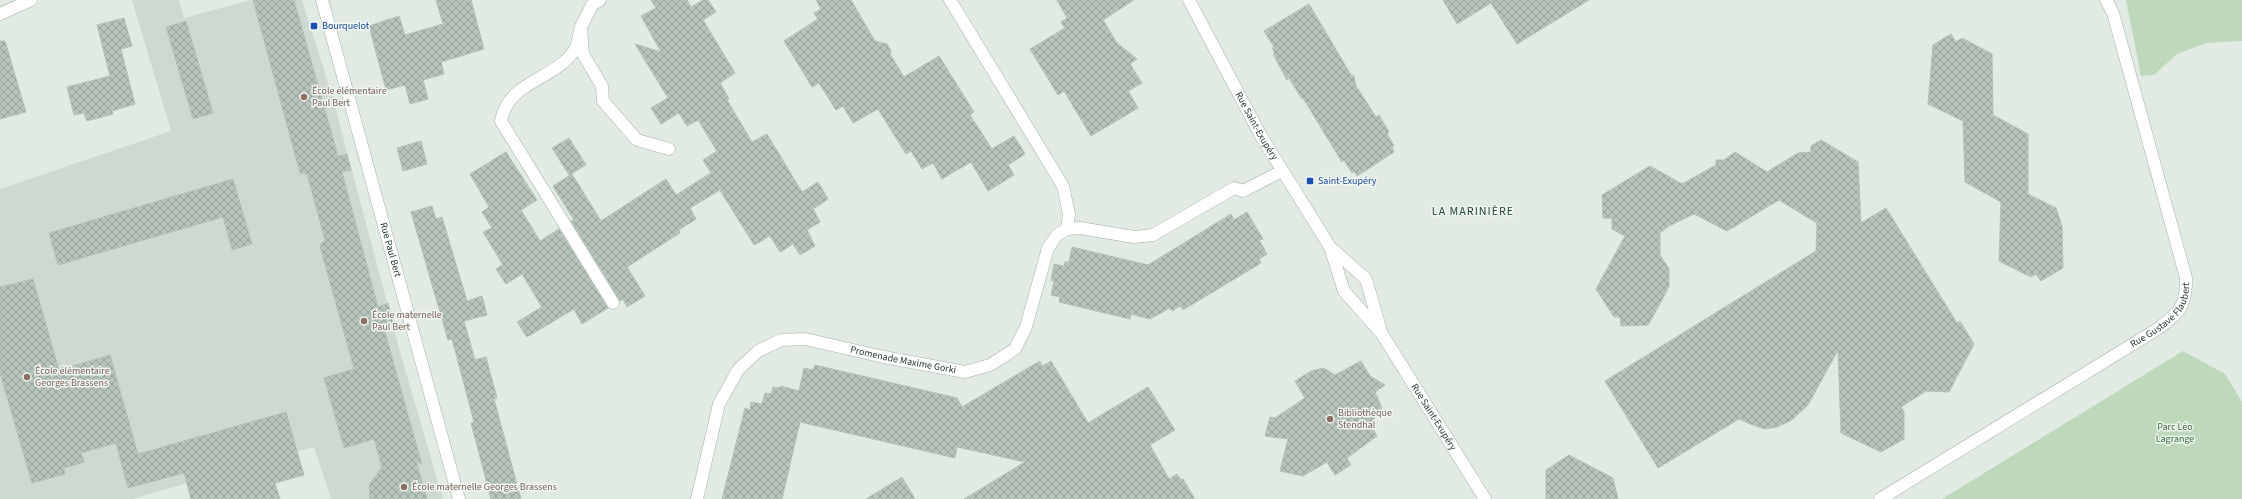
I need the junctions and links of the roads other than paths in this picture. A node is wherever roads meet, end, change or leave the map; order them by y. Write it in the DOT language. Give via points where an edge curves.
graph roads {
  1 [pos="31,0"];
  2 [pos="322,0"];
  3 [pos="600,0"];
  4 [pos="950,0"];
  5 [pos="1189,0"];
  6 [pos="2106,0"];
  7 [pos="0,14"];
  8 [pos="581,27"];
  9 [pos="669,148"];
  10 [pos="1282,171"];
  11 [pos="1067,229"];
  12 [pos="1330,248"];
  13 [pos="613,303"];
  14 [pos="1382,334"];
  15 [pos="459,499"];
  16 [pos="697,499"];
  17 [pos="1485,499"];
  18 [pos="1880,499"];
  1 -- 7 [label="street"];
  2 -- 15 [label="street, Rue Paul Bert"];
  3 -- 8 [label="street" via="592,5"];
  4 -- 11 [label="street" via="1063,186 1069,214"];
  5 -- 10 [label="street, Rue Saint-Exupéry" via="1258,132"];
  6 -- 18 [label="street, Rue Gustave Flaubert" via="2113,13 2186,278 2187,296 2180,311 2156,330"];
  8 -- 9 [label="street" via="583,54 602,86 603,101 637,140"];
  8 -- 13 [label="street" via="574,50 559,64 517,92 503,107 500,121"];
  10 -- 11 [label="street" via="1243,191 1234,188 1153,235 1134,237 1080,228"];
  10 -- 12 [label="street, Rue Saint-Exupéry"];
  11 -- 16 [label="street, Promenade Maxime Gorki" via="1057,235 1048,248 1026,327 1015,349 990,365 965,372 884,357 805,338 781,340 758,351 738,370 719,404"];
  12 -- 14 [label="street, Rue Saint-Exupéry" via="1344,291"];
  12 -- 14 [label="street, Rue Saint-Exupéry" via="1366,279"];
  14 -- 17 [label="street, Rue Saint-Exupéry"];
}
